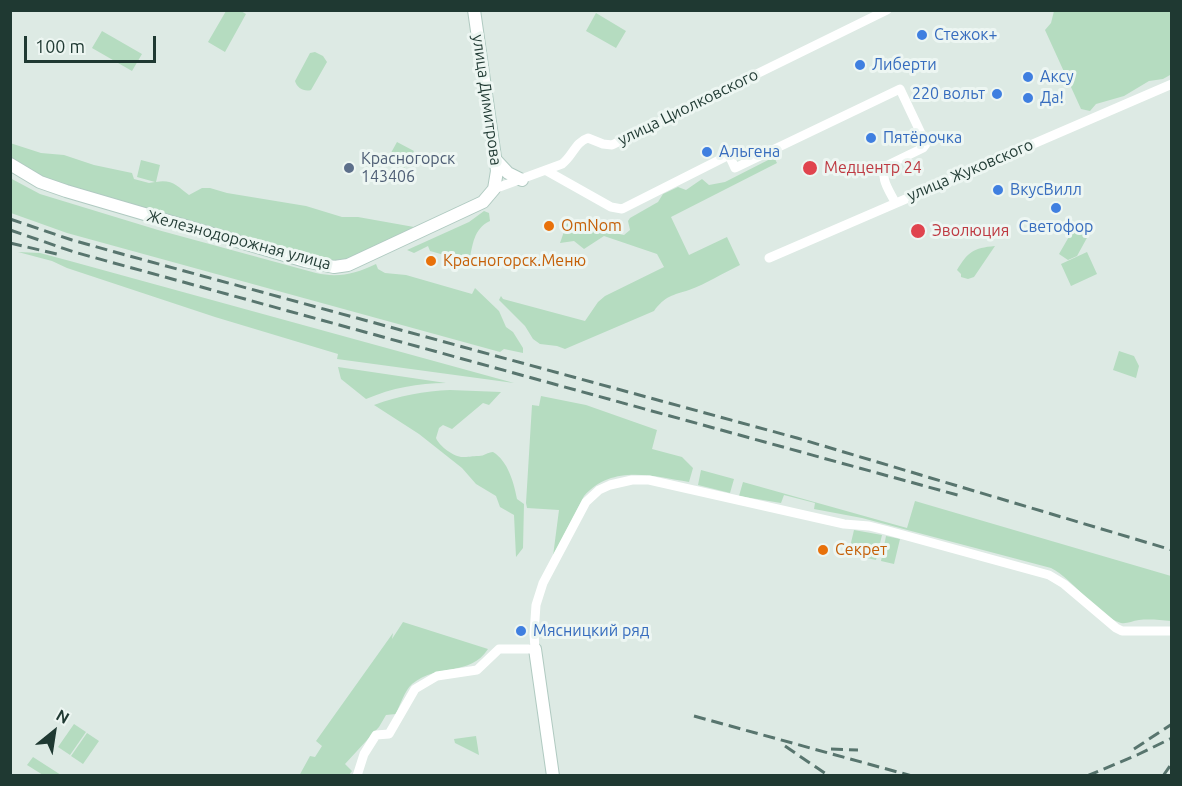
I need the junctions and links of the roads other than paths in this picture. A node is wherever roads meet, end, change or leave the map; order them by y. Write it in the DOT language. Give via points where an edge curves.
graph roads {
  1 [pos="474,10"];
  2 [pos="887,10"];
  3 [pos="1172,84"];
  4 [pos="495,159"];
  5 [pos="10,164"];
  6 [pos="547,171"];
  7 [pos="522,180"];
  8 [pos="494,189"];
  9 [pos="895,202"];
  10 [pos="769,258"];
  11 [pos="1172,631"];
  12 [pos="535,649"];
  13 [pos="357,776"];
  14 [pos="553,776"];
  1 -- 4 [label="street, улица Димитрова"];
  2 -- 6 [label="street, улица Циолковского" via="612,145 582,140 568,160"];
  3 -- 9 [label="street, улица Жуковского"];
  4 -- 7 [label="street" via="508,173"];
  4 -- 8 [label="street, улица Димитрова"];
  5 -- 8 [label="street, Железнодорожная улица" via="66,192 334,267 348,265 483,202"];
  6 -- 7 [label="street, улица Циолковского"];
  6 -- 9 [label="street" via="611,207 622,209 729,155 735,168 900,89 926,144 885,169 883,176"];
  7 -- 8 [label="street, улица Циолковского"];
  9 -- 10 [label="street, улица Жуковского"];
  11 -- 12 [label="street" via="1122,631 1064,584 1015,565 869,526 844,524 649,480 632,480 599,490 580,511 539,593 534,620"];
  12 -- 13 [label="street" via="498,649 477,670 437,676 415,689 389,734 376,735"];
  12 -- 14 [label="street"];
}
